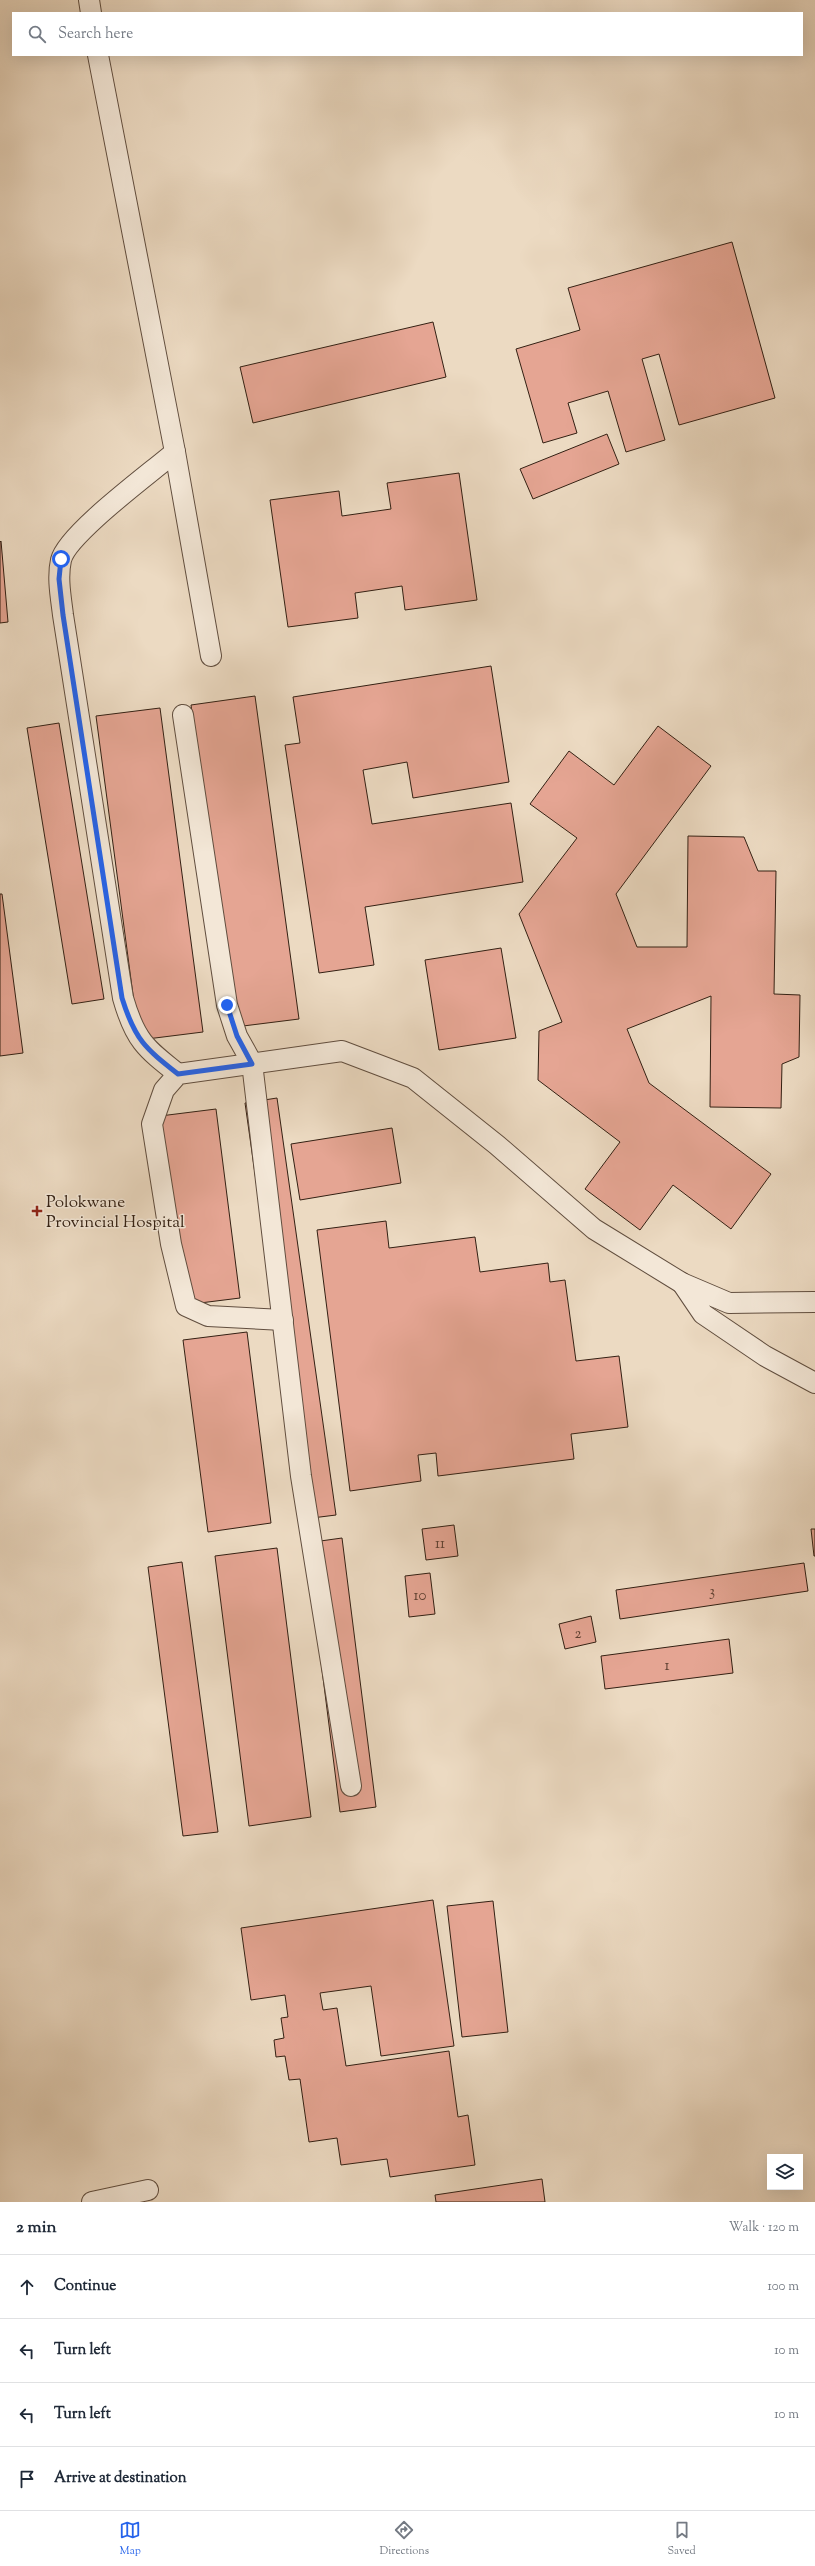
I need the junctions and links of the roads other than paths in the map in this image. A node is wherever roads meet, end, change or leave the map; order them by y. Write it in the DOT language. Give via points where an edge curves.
graph roads {
  1 [pos="89,0"];
  2 [pos="91,12"];
  3 [pos="98,56"];
  4 [pos="175,452"];
  5 [pos="211,656"];
  6 [pos="183,715"];
  7 [pos="252,1064"];
  8 [pos="178,1074"];
  9 [pos="682,1283"];
  10 [pos="815,1302"];
  11 [pos="283,1320"];
  12 [pos="815,1383"];
  13 [pos="351,1786"];
  14 [pos="148,2190"];
  15 [pos="92,2202"];
  1 -- 2 [label="lane"];
  3 -- 4 [label="lane"];
  4 -- 5 [label="lane"];
  4 -- 8 [label="lane" via="77,536 61,559 59,579 122,998 131,1027 149,1051"];
  6 -- 7 [label="lane" via="227,1005 237,1036"];
  7 -- 8 [label="lane"];
  7 -- 9 [label="lane" via="342,1051 414,1078 497,1145 594,1229"];
  7 -- 11 [label="lane"];
  8 -- 11 [label="lane" via="164,1090 152,1124 171,1244 186,1306 208,1316"];
  9 -- 10 [label="lane" via="729,1303"];
  9 -- 12 [label="lane" via="703,1314 765,1356"];
  11 -- 13 [label="lane" via="301,1476"];
  14 -- 15 [label="lane"];
}
